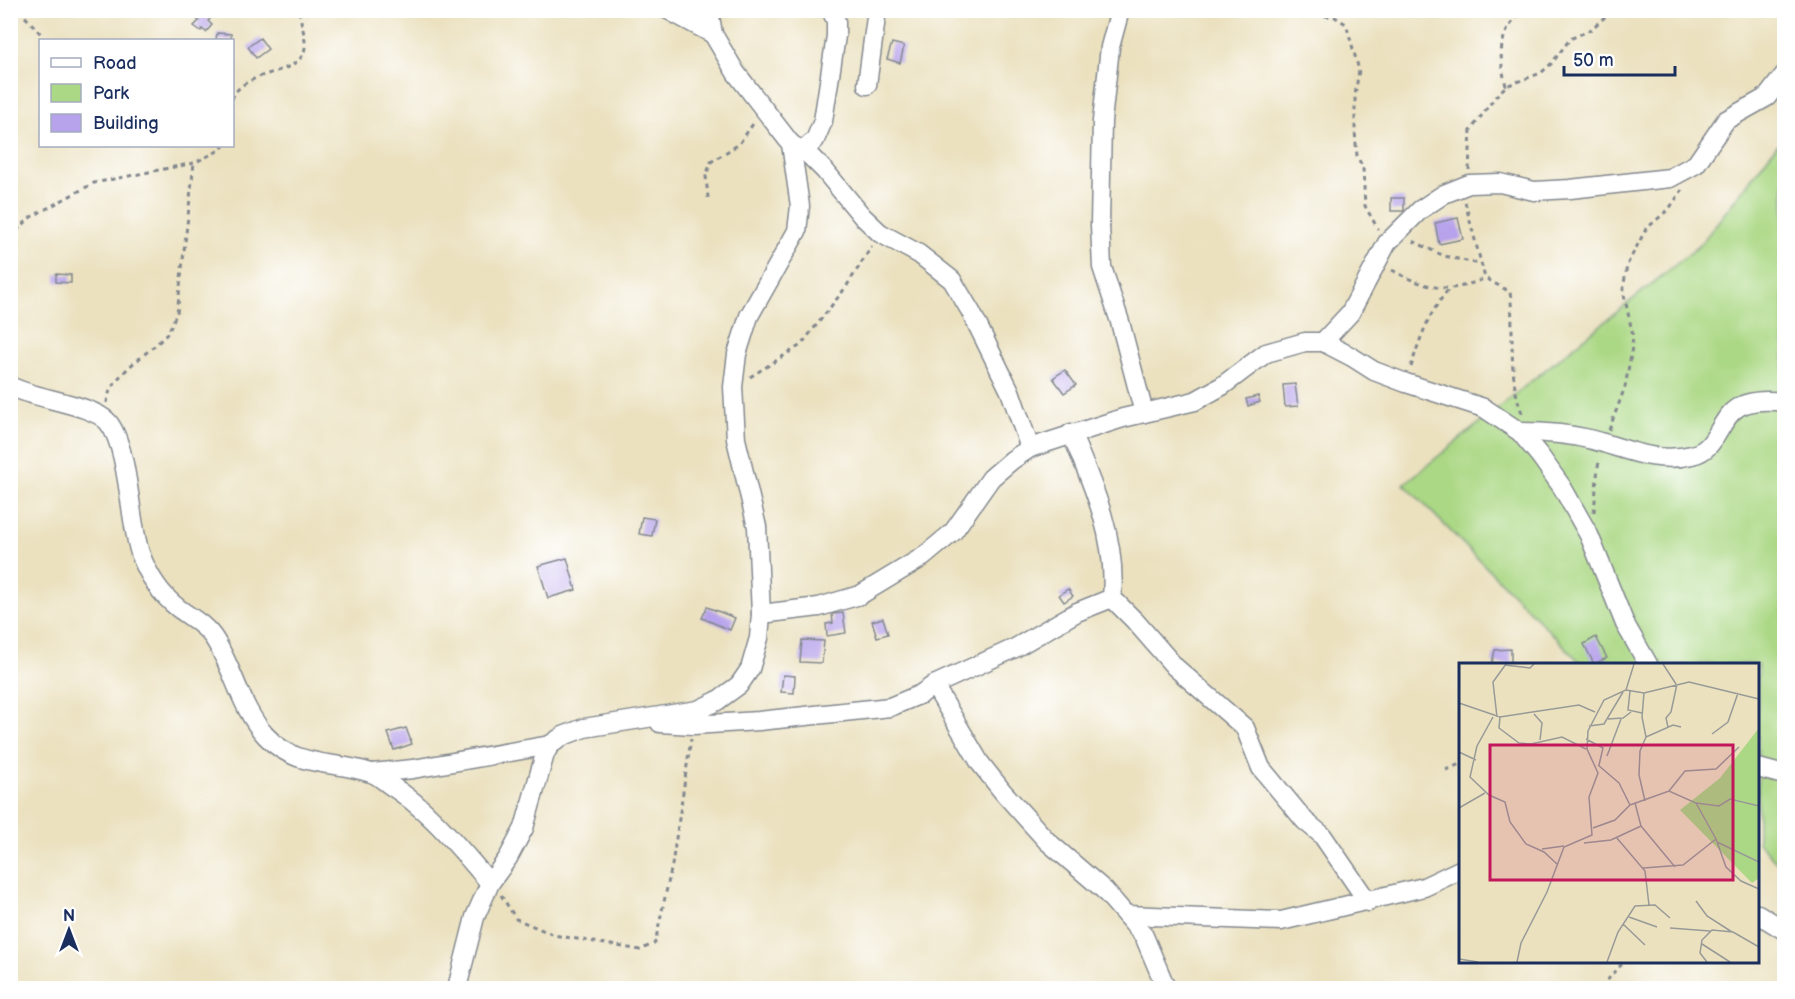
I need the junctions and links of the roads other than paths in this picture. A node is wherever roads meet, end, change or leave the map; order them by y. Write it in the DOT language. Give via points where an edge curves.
graph roads {
  1 [pos="668,10"];
  2 [pos="710,10"];
  3 [pos="831,10"];
  4 [pos="1120,10"];
  5 [pos="874,11"];
  6 [pos="713,34"];
  7 [pos="1785,75"];
  8 [pos="867,85"];
  9 [pos="797,148"];
  10 [pos="1323,342"];
  11 [pos="10,386"];
  12 [pos="1785,402"];
  13 [pos="1144,413"];
  14 [pos="1524,432"];
  15 [pos="1071,433"];
  16 [pos="1030,448"];
  17 [pos="1112,598"];
  18 [pos="761,614"];
  19 [pos="1647,663"];
  20 [pos="934,685"];
  21 [pos="622,721"];
  22 [pos="550,745"];
  23 [pos="1759,768"];
  24 [pos="372,773"];
  25 [pos="1785,775"];
  26 [pos="1459,871"];
  27 [pos="491,882"];
  28 [pos="1368,902"];
  29 [pos="1127,915"];
  30 [pos="1759,915"];
  31 [pos="1785,930"];
  32 [pos="457,988"];
  33 [pos="1166,988"];
  1 -- 6 [label="street"];
  2 -- 6 [label="street"];
  3 -- 9 [label="street" via="836,36 823,122 815,140"];
  4 -- 13 [label="street" via="1110,47 1102,121 1102,267"];
  5 -- 8 [label="street"];
  6 -- 9 [label="street" via="736,73"];
  7 -- 10 [label="street" via="1767,97 1726,120 1696,164 1670,178 1534,191 1500,183 1465,186 1444,194 1420,210 1393,237 1350,313"];
  9 -- 16 [label="street" via="825,171 880,233 919,254 952,280 1010,391"];
  9 -- 18 [label="street" via="797,231 749,316 737,354 733,387 736,440 757,527"];
  10 -- 13 [label="street" via="1305,342 1266,353 1195,401"];
  10 -- 14 [label="street" via="1374,371 1484,408"];
  11 -- 24 [label="street" via="93,412 106,420 114,432 140,552 149,572 161,593 213,636 240,694 265,735 303,761"];
  12 -- 14 [label="street" via="1745,404 1732,412 1707,448 1693,455 1650,457 1577,437"];
  13 -- 15 [label="street"];
  14 -- 19 [label="street" via="1562,487 1591,541 1625,624"];
  15 -- 16 [label="street"];
  15 -- 17 [label="street" via="1107,530 1114,573"];
  16 -- 18 [label="street" via="991,478 954,532 923,558 860,595 819,607"];
  17 -- 20 [label="street"];
  17 -- 28 [label="street" via="1175,667 1245,728 1261,768 1298,813 1322,834"];
  18 -- 21 [label="street" via="750,669 740,685 698,710"];
  20 -- 21 [label="street" via="890,707 693,725"];
  20 -- 29 [label="street" via="980,763 1003,792 1047,841"];
  21 -- 22 [label="street" via="584,728"];
  22 -- 24 [label="street"];
  22 -- 27 [label="street" via="524,828"];
  23 -- 25 [label="street"];
  24 -- 27 [label="street" via="430,817"];
  26 -- 28 [label="street" via="1425,887"];
  27 -- 32 [label="street" via="475,917"];
  28 -- 29 [label="street" via="1281,921"];
  29 -- 33 [label="street" via="1144,936"];
  30 -- 31 [label="street"];
}
